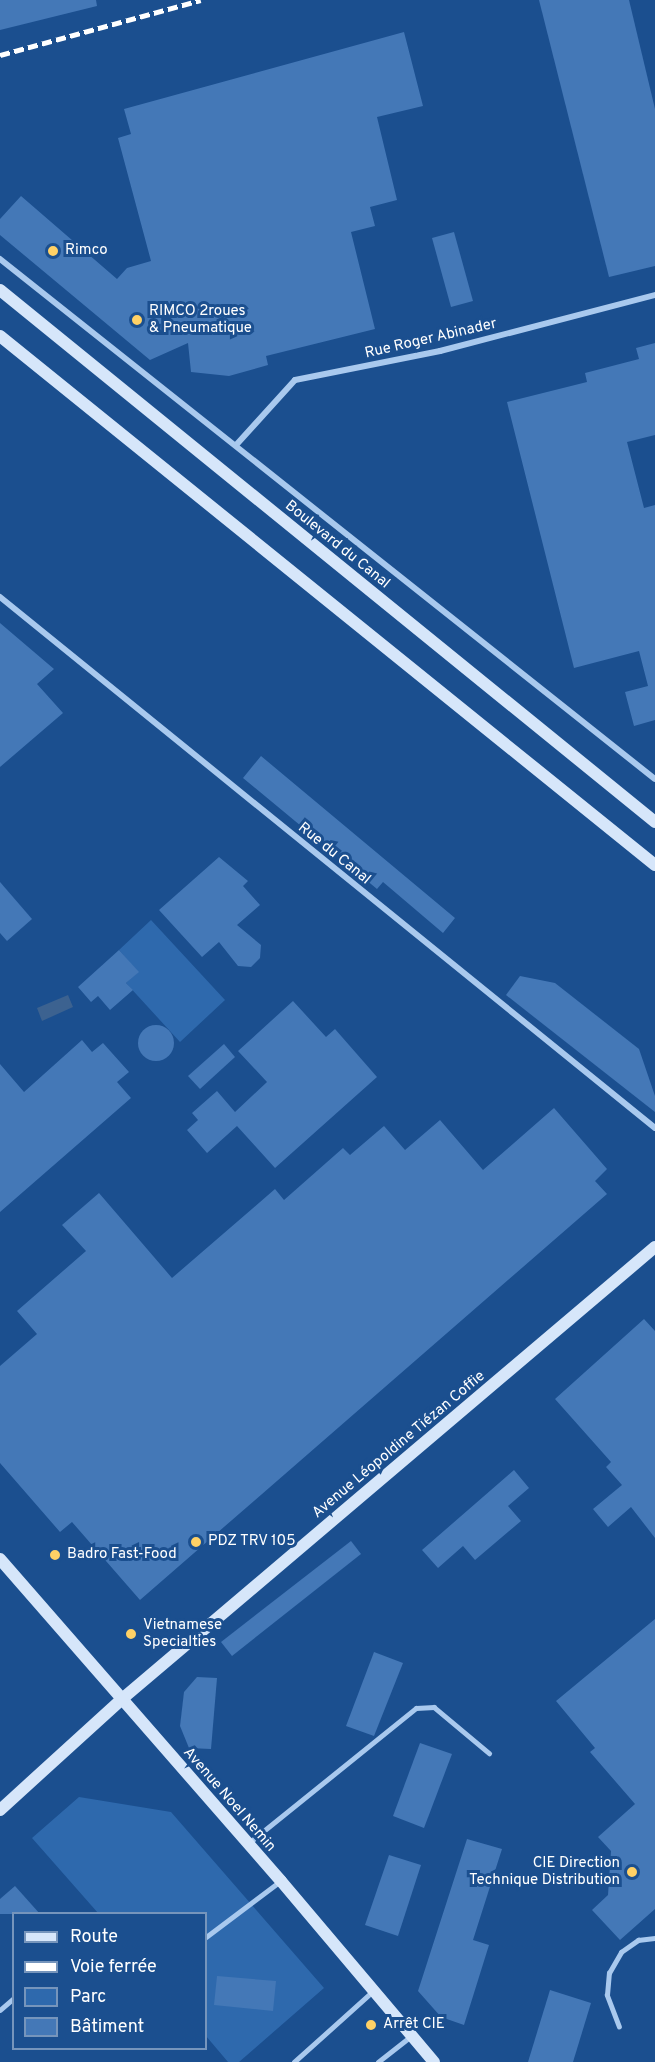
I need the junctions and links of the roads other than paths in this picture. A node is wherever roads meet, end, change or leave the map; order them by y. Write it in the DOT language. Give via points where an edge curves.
graph roads {
  1 [pos="0,259"];
  2 [pos="0,290"];
  3 [pos="655,295"];
  4 [pos="0,336"];
  5 [pos="237,444"];
  6 [pos="0,597"];
  7 [pos="655,770"];
  8 [pos="647,772"];
  9 [pos="655,779"];
  10 [pos="655,822"];
  11 [pos="655,865"];
  12 [pos="655,1128"];
  13 [pos="655,1246"];
  14 [pos="0,1559"];
  15 [pos="122,1699"];
  16 [pos="489,1754"];
  17 [pos="0,1810"];
  18 [pos="247,1844"];
  19 [pos="281,1881"];
  20 [pos="207,1936"];
  21 [pos="655,1938"];
  22 [pos="373,1991"];
  23 [pos="12,2000"];
  24 [pos="0,2010"];
  25 [pos="620,2027"];
  26 [pos="411,2036"];
  27 [pos="294,2062"];
  28 [pos="378,2062"];
  29 [pos="434,2062"];
  1 -- 5 [label="street, Boulevard du Canal"];
  2 -- 10 [label="main road, Boulevard du Canal"];
  3 -- 5 [label="street, Rue Roger Abinader" via="440,351 295,380"];
  4 -- 11 [label="main road"];
  5 -- 8 [label="street, Boulevard du Canal"];
  6 -- 12 [label="street, Rue du Canal"];
  7 -- 8 [label="street"];
  8 -- 9 [label="street, Boulevard du Canal"];
  13 -- 15 [label="main road, Avenue Léopoldine Tiézan Coffie"];
  14 -- 15 [label="main road, Avenue Noel Nemin"];
  15 -- 17 [label="main road, Avenue Léopoldine Tiézan Coffie"];
  15 -- 18 [label="main road, Avenue Noel Nemin"];
  16 -- 18 [label="lane" via="434,1707 416,1708"];
  18 -- 19 [label="main road, Avenue Noel Nemin"];
  19 -- 20 [label="lane"];
  19 -- 22 [label="main road, Avenue Noel Nemin"];
  21 -- 25 [label="lane" via="638,1940 621,1953 609,1973 607,1995"];
  22 -- 26 [label="main road, Avenue Noel Nemin"];
  22 -- 27 [label="lane"];
  23 -- 24 [label="lane"];
  26 -- 28 [label="lane"];
  26 -- 29 [label="main road, Avenue Noel Nemin"];
}
